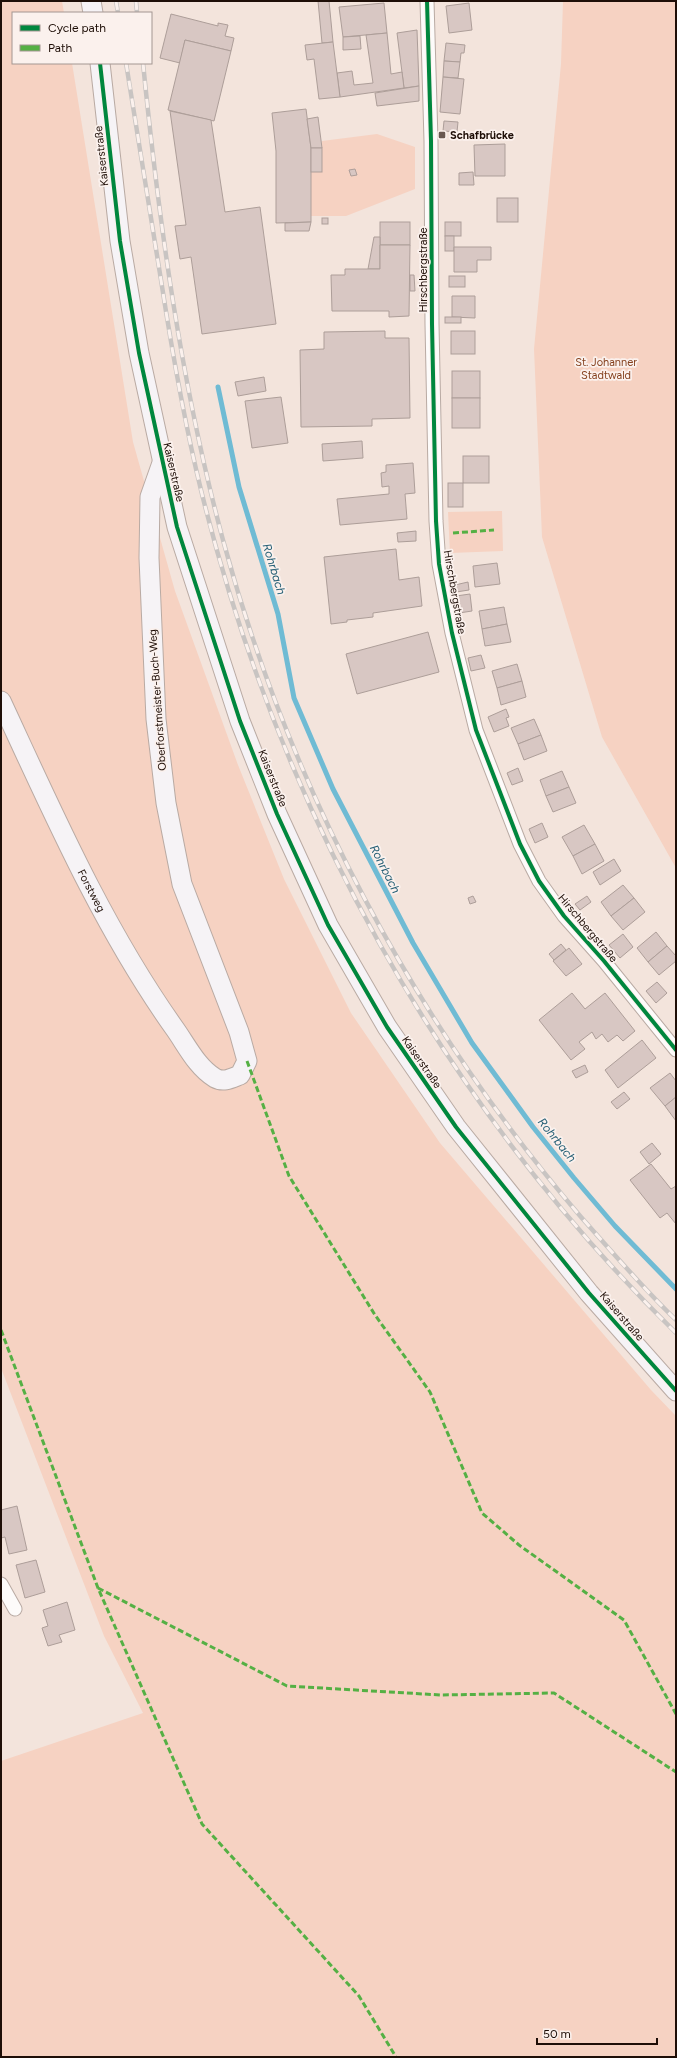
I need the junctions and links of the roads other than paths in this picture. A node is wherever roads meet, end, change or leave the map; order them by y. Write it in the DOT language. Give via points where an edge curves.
graph roads {
  1 [pos="91,1"];
  2 [pos="426,1"];
  3 [pos="93,12"];
  4 [pos="100,64"];
  5 [pos="162,463"];
  6 [pos="1,700"];
  7 [pos="676,1050"];
  8 [pos="203,1068"];
  9 [pos="676,1391"];
  10 [pos="1,1584"];
  11 [pos="15,1609"];
  1 -- 3 [label="main road"];
  2 -- 7 [label="street, Hirschbergstraße" via="431,140 436,521 439,564 452,633 476,730 520,844 539,881 564,916"];
  4 -- 5 [label="main road, Kaiserstraße" via="120,241 139,353"];
  5 -- 8 [label="main road, Oberforstmeister-Buch-Weg" via="150,496 148,558 156,719 166,803 182,884 239,1032 247,1061 240,1075 226,1081 216,1079"];
  5 -- 9 [label="main road, Kaiserstraße" via="177,528 240,721 277,814 328,925 387,1027 456,1127 589,1293"];
  6 -- 8 [label="main road, Forstweg" via="77,864 154,999"];
  10 -- 11 [label="street"];
}
